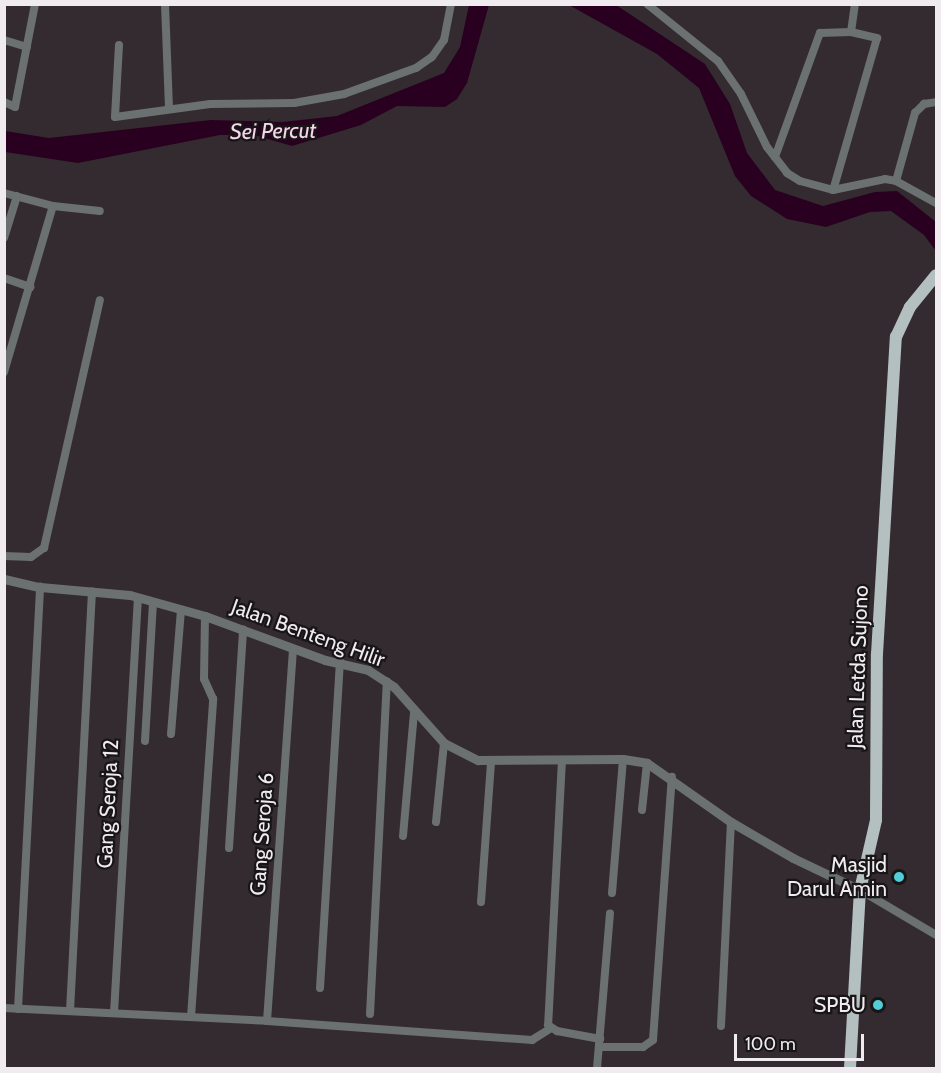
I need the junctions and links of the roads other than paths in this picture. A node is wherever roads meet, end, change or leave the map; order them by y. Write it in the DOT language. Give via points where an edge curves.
graph roads {
  1 [pos="35,4"];
  2 [pos="165,4"];
  3 [pos="451,4"];
  4 [pos="647,4"];
  5 [pos="855,4"];
  6 [pos="851,32"];
  7 [pos="4,40"];
  8 [pos="119,45"];
  9 [pos="27,47"];
  10 [pos="4,102"];
  11 [pos="936,102"];
  12 [pos="170,109"];
  13 [pos="775,157"];
  14 [pos="896,181"];
  15 [pos="832,190"];
  16 [pos="4,193"];
  17 [pos="17,196"];
  18 [pos="936,203"];
  19 [pos="53,206"];
  20 [pos="100,211"];
  21 [pos="4,238"];
  22 [pos="4,278"];
  23 [pos="934,282"];
  24 [pos="30,287"];
  25 [pos="100,300"];
  26 [pos="4,372"];
  27 [pos="4,556"];
  28 [pos="4,579"];
  29 [pos="40,587"];
  30 [pos="92,592"];
  31 [pos="138,598"];
  32 [pos="153,602"];
  33 [pos="181,609"];
  34 [pos="205,616"];
  35 [pos="243,629"];
  36 [pos="293,650"];
  37 [pos="340,663"];
  38 [pos="387,681"];
  39 [pos="414,713"];
  40 [pos="171,734"];
  41 [pos="145,741"];
  42 [pos="444,743"];
  43 [pos="623,759"];
  44 [pos="491,760"];
  45 [pos="562,760"];
  46 [pos="647,763"];
  47 [pos="672,777"];
  48 [pos="642,810"];
  49 [pos="436,822"];
  50 [pos="731,822"];
  51 [pos="403,836"];
  52 [pos="229,848"];
  53 [pos="860,890"];
  54 [pos="612,894"];
  55 [pos="481,902"];
  56 [pos="610,914"];
  57 [pos="936,935"];
  58 [pos="320,988"];
  59 [pos="4,1008"];
  60 [pos="18,1009"];
  61 [pos="70,1011"];
  62 [pos="114,1013"];
  63 [pos="370,1014"];
  64 [pos="191,1017"];
  65 [pos="267,1021"];
  66 [pos="722,1026"];
  67 [pos="551,1028"];
  68 [pos="599,1043"];
  69 [pos="597,1068"];
  70 [pos="850,1068"];
  1 -- 9 [label="street"];
  2 -- 12 [label="street"];
  3 -- 12 [label="street" via="444,40 432,57 392,78 344,94 294,103 210,104"];
  4 -- 13 [label="street" via="718,60"];
  5 -- 6 [label="street"];
  6 -- 13 [label="street" via="828,30 818,36"];
  6 -- 15 [label="street" via="876,37 879,43"];
  7 -- 9 [label="street"];
  8 -- 12 [label="street" via="115,117"];
  9 -- 10 [label="street" via="15,107"];
  11 -- 14 [label="street" via="924,104 915,113"];
  13 -- 15 [label="street" via="787,173 800,181"];
  14 -- 15 [label="street" via="885,179"];
  14 -- 18 [label="street"];
  16 -- 17 [label="street"];
  17 -- 19 [label="street"];
  17 -- 21 [label="street"];
  19 -- 20 [label="street"];
  19 -- 24 [label="street"];
  22 -- 24 [label="street"];
  23 -- 53 [label="highway, Jalan Letda Sujono" via="900,323 894,362 877,654 877,807"];
  24 -- 26 [label="street"];
  25 -- 27 [label="street" via="44,548 31,557"];
  28 -- 29 [label="street, Jalan Benteng Hilir"];
  29 -- 30 [label="street, Jalan Benteng Hilir"];
  29 -- 60 [label="street"];
  30 -- 31 [label="street, Jalan Benteng Hilir"];
  30 -- 61 [label="street"];
  31 -- 32 [label="street, Jalan Benteng Hilir"];
  31 -- 62 [label="street, Gang Seroja 12"];
  32 -- 33 [label="street, Jalan Benteng Hilir"];
  32 -- 41 [label="street"];
  33 -- 34 [label="street, Jalan Benteng Hilir"];
  33 -- 40 [label="street"];
  34 -- 35 [label="street, Jalan Benteng Hilir"];
  34 -- 64 [label="street" via="204,679 213,699"];
  35 -- 36 [label="street, Jalan Benteng Hilir"];
  35 -- 52 [label="street"];
  36 -- 37 [label="street, Jalan Benteng Hilir"];
  36 -- 65 [label="street, Gang Seroja 6"];
  37 -- 38 [label="street, Jalan Benteng Hilir" via="376,673"];
  37 -- 58 [label="street"];
  38 -- 39 [label="street, Jalan Benteng Hilir"];
  38 -- 63 [label="street"];
  39 -- 42 [label="street, Jalan Benteng Hilir"];
  39 -- 51 [label="street"];
  42 -- 44 [label="street, Jalan Benteng Hilir" via="466,756"];
  42 -- 49 [label="street"];
  43 -- 45 [label="street, Jalan Benteng Hilir"];
  43 -- 46 [label="street, Jalan Benteng Hilir"];
  43 -- 54 [label="street"];
  44 -- 45 [label="street, Jalan Benteng Hilir"];
  44 -- 55 [label="street"];
  45 -- 67 [label="street" via="547,1013"];
  46 -- 47 [label="street, Jalan Benteng Hilir"];
  46 -- 48 [label="street"];
  47 -- 50 [label="street, Jalan Benteng Hilir"];
  47 -- 68 [label="street" via="654,1040 643,1047"];
  50 -- 53 [label="street, Jalan Benteng Hilir"];
  50 -- 66 [label="street"];
  53 -- 57 [label="street"];
  53 -- 70 [label="highway, Jalan Letda Sujono"];
  56 -- 68 [label="street"];
  59 -- 60 [label="street"];
  60 -- 61 [label="street"];
  61 -- 62 [label="street"];
  62 -- 64 [label="street"];
  64 -- 65 [label="street"];
  65 -- 67 [label="street" via="532,1040"];
  67 -- 68 [label="street"];
  68 -- 69 [label="street"];
}
